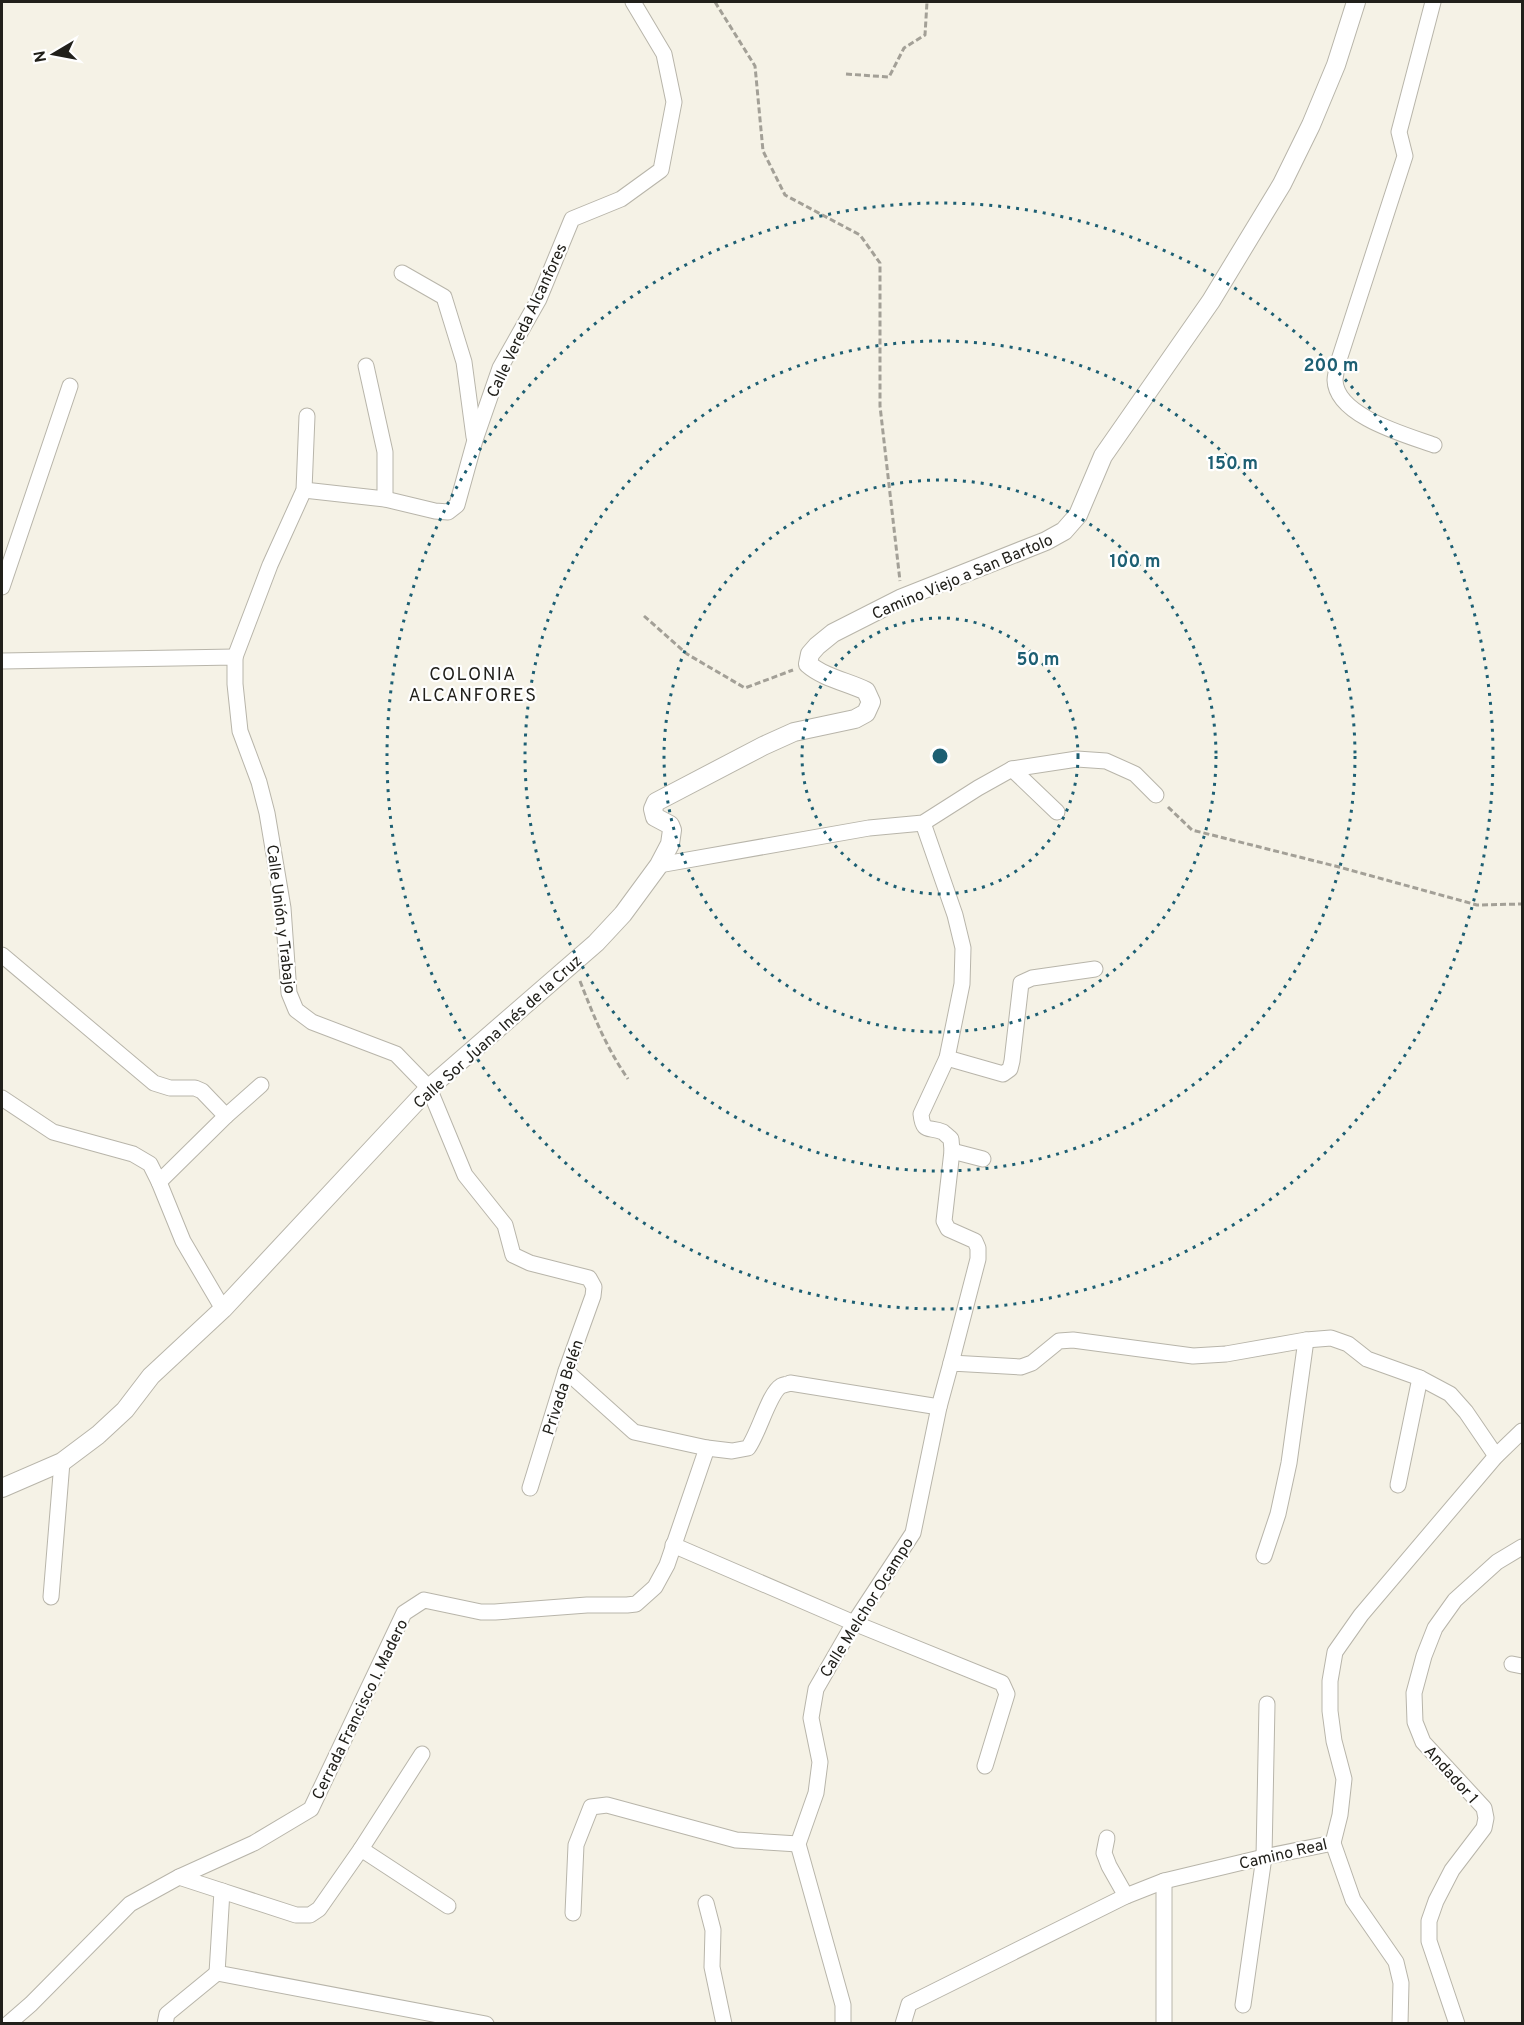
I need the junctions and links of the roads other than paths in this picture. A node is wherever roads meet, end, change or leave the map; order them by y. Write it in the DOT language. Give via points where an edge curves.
graph roads {
  1 [pos="633,2"];
  2 [pos="1356,2"];
  3 [pos="1433,2"];
  4 [pos="402,273"];
  5 [pos="366,366"];
  6 [pos="70,386"];
  7 [pos="307,416"];
  8 [pos="475,440"];
  9 [pos="1434,445"];
  10 [pos="303,490"];
  11 [pos="385,499"];
  12 [pos="2,587"];
  13 [pos="235,657"];
  14 [pos="2,661"];
  15 [pos="1012,770"];
  16 [pos="1156,795"];
  17 [pos="1057,812"];
  18 [pos="923,823"];
  19 [pos="659,865"];
  20 [pos="2,955"];
  21 [pos="1095,969"];
  22 [pos="947,1058"];
  23 [pos="261,1085"];
  24 [pos="429,1088"];
  25 [pos="2,1098"];
  26 [pos="226,1116"];
  27 [pos="952,1151"];
  28 [pos="983,1159"];
  29 [pos="159,1182"];
  30 [pos="223,1309"];
  31 [pos="1306,1340"];
  32 [pos="951,1363"];
  33 [pos="566,1371"];
  34 [pos="1420,1378"];
  35 [pos="939,1407"];
  36 [pos="1522,1431"];
  37 [pos="707,1448"];
  38 [pos="1496,1456"];
  39 [pos="62,1462"];
  40 [pos="1398,1485"];
  41 [pos="2,1488"];
  42 [pos="530,1488"];
  43 [pos="673,1545"];
  44 [pos="1522,1547"];
  45 [pos="1264,1556"];
  46 [pos="51,1597"];
  47 [pos="854,1623"];
  48 [pos="1268,1704"];
  49 [pos="422,1754"];
  50 [pos="985,1766"];
  51 [pos="1107,1838"];
  52 [pos="1333,1843"];
  53 [pos="798,1844"];
  54 [pos="361,1849"];
  55 [pos="1264,1857"];
  56 [pos="178,1877"];
  57 [pos="1164,1881"];
  58 [pos="222,1891"];
  59 [pos="1126,1896"];
  60 [pos="706,1903"];
  61 [pos="448,1906"];
  62 [pos="573,1913"];
  63 [pos="217,1973"];
  64 [pos="1243,2005"];
  65 [pos="1164,2022"];
  66 [pos="8,2024"];
  67 [pos="165,2024"];
  68 [pos="486,2024"];
  69 [pos="724,2024"];
  70 [pos="843,2024"];
  71 [pos="903,2024"];
  72 [pos="1400,2024"];
  73 [pos="1457,2024"];
  1 -- 8 [label="street, Calle Vereda Alcanfores" via="664,54 674,102 661,170 621,199 572,219 539,299 500,368"];
  2 -- 19 [label="street, Camino Viejo a San Bartolo" via="1336,65 1282,184 1212,301 1103,456 1078,514 1064,531 1046,541 902,598 817,646 808,664 866,692 871,702 866,713 794,732 656,802 655,817 672,830"];
  3 -- 9 [label="street" via="1399,132 1405,156 1334,381 1343,400 1363,418"];
  4 -- 8 [label="street" via="444,297 464,362"];
  5 -- 11 [label="street" via="385,452"];
  6 -- 12 [label="street"];
  7 -- 10 [label="street"];
  8 -- 11 [label="street, Calle Vereda Alcanfores" via="457,505 448,512"];
  10 -- 11 [label="street, Calle Vereda Alcanfores"];
  10 -- 13 [label="street"];
  13 -- 14 [label="street"];
  13 -- 24 [label="street, Calle Unión y Trabajo" via="240,731 267,813 283,908 289,993 296,1010 312,1022 396,1054"];
  15 -- 16 [label="street" via="1077,759 1106,761 1135,774"];
  15 -- 17 [label="street"];
  15 -- 18 [label="street"];
  18 -- 19 [label="street" via="869,828"];
  18 -- 22 [label="street" via="956,915 963,948 962,984"];
  19 -- 24 [label="street, Calle Sor Juana Inés de la Cruz" via="596,943"];
  20 -- 26 [label="street" via="154,1083 202,1091"];
  21 -- 22 [label="street" via="1021,983 1010,1070 1003,1074"];
  22 -- 27 [label="street" via="921,1114 927,1129 944,1132 951,1139"];
  23 -- 26 [label="street"];
  24 -- 30 [label="street, Calle Sor Juana Inés de la Cruz"];
  24 -- 33 [label="street, Privada Belén" via="465,1175 505,1225 513,1255 589,1278 594,1287"];
  25 -- 29 [label="street" via="53,1132 133,1154 150,1164"];
  26 -- 29 [label="street"];
  27 -- 28 [label="street"];
  27 -- 32 [label="street, Calle Melchor Ocampo" via="944,1221 948,1229 975,1241 978,1259"];
  29 -- 30 [label="street" via="183,1241"];
  30 -- 39 [label="street, Calle Sor Juana Inés de la Cruz" via="151,1376 125,1410"];
  31 -- 32 [label="street" via="1193,1356 1073,1340 1059,1341 1021,1367"];
  31 -- 34 [label="street" via="1331,1338 1348,1344 1367,1359"];
  31 -- 45 [label="street" via="1289,1463"];
  32 -- 35 [label="street, Calle Melchor Ocampo"];
  33 -- 37 [label="street" via="634,1431"];
  33 -- 42 [label="street, Privada Belén"];
  34 -- 38 [label="street" via="1450,1394"];
  34 -- 40 [label="street"];
  35 -- 37 [label="street" via="790,1383 774,1394 748,1448"];
  35 -- 47 [label="street, Calle Melchor Ocampo" via="912,1533"];
  36 -- 38 [label="street, Camino Real"];
  37 -- 43 [label="street"];
  38 -- 52 [label="street, Camino Real" via="1360,1615 1335,1652 1330,1711 1344,1779"];
  39 -- 41 [label="street, Calle Sor Juana Inés de la Cruz"];
  39 -- 46 [label="street"];
  43 -- 47 [label="street"];
  43 -- 56 [label="street, Cerrada Francisco I. Madero" via="655,1587 636,1604 495,1612 424,1600 412,1606 404,1613 311,1809 254,1843"];
  44 -- 73 [label="street, Andador 1" via="1497,1562 1455,1600 1435,1628 1414,1693 1415,1722 1423,1742 1484,1808 1486,1818 1485,1828 1452,1870 1429,1921 1429,1941"];
  47 -- 50 [label="street" via="1002,1683 1007,1694"];
  47 -- 53 [label="street, Calle Melchor Ocampo" via="816,1689 811,1718 820,1762 816,1793"];
  48 -- 55 [label="street"];
  49 -- 54 [label="street"];
  51 -- 59 [label="street" via="1104,1853"];
  52 -- 55 [label="street, Camino Real"];
  52 -- 72 [label="street" via="1353,1900 1396,1962 1401,1983"];
  53 -- 62 [label="street" via="736,1840 606,1805 591,1807 576,1845"];
  53 -- 70 [label="street" via="843,2005"];
  54 -- 58 [label="street" via="319,1909 309,1915 296,1915"];
  54 -- 61 [label="street"];
  55 -- 57 [label="street, Camino Real"];
  55 -- 64 [label="street"];
  56 -- 58 [label="street"];
  56 -- 66 [label="street, Cerrada Francisco I. Madero" via="130,1904"];
  57 -- 59 [label="street, Camino Real"];
  57 -- 65 [label="street"];
  58 -- 63 [label="street"];
  59 -- 71 [label="street, Camino Real" via="909,2004"];
  60 -- 69 [label="street" via="713,1930 712,1967"];
  63 -- 67 [label="street" via="167,2014"];
  63 -- 68 [label="street"];
}
